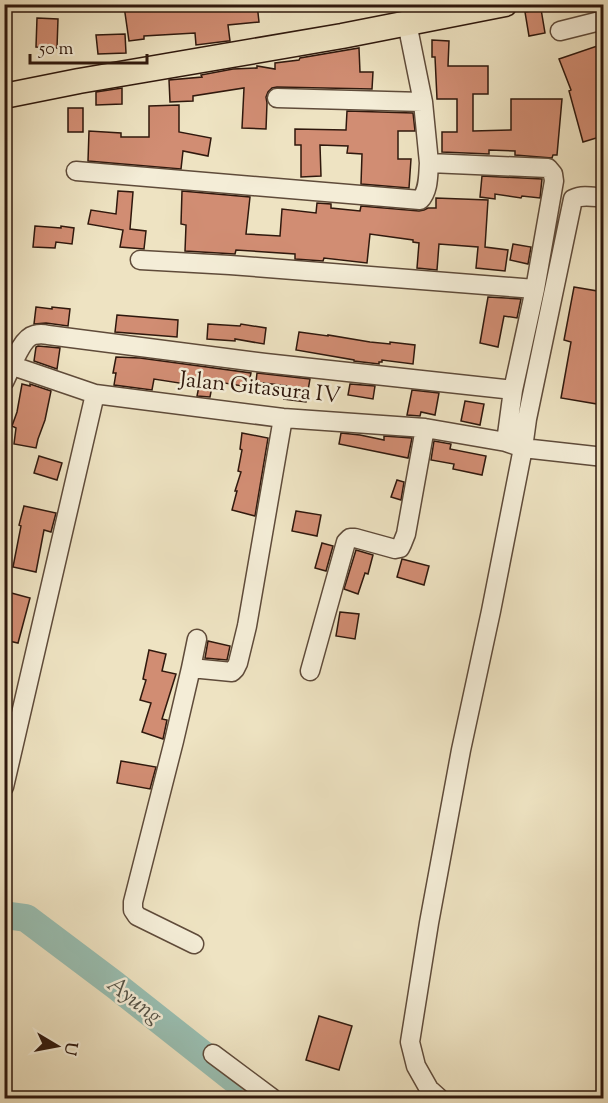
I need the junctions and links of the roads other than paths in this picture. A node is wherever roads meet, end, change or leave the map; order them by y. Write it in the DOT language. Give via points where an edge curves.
graph roads {
  1 [pos="505,4"];
  2 [pos="603,20"];
  3 [pos="407,23"];
  4 [pos="560,31"];
  5 [pos="4,96"];
  6 [pos="277,98"];
  7 [pos="423,102"];
  8 [pos="429,163"];
  9 [pos="76,171"];
  10 [pos="603,198"];
  11 [pos="140,260"];
  12 [pos="535,289"];
  13 [pos="9,374"];
  14 [pos="513,390"];
  15 [pos="95,394"];
  16 [pos="283,418"];
  17 [pos="425,428"];
  18 [pos="514,445"];
  19 [pos="603,457"];
  20 [pos="197,639"];
  21 [pos="191,668"];
  22 [pos="310,671"];
  23 [pos="4,787"];
  24 [pos="194,944"];
  25 [pos="213,1054"];
  26 [pos="272,1098"];
  27 [pos="439,1098"];
  1 -- 3 [label="main road"];
  2 -- 4 [label="street"];
  3 -- 5 [label="main road"];
  3 -- 7 [label="street"];
  6 -- 7 [label="street"];
  7 -- 8 [label="street"];
  8 -- 9 [label="street" via="420,200"];
  8 -- 12 [label="street" via="548,168 554,181"];
  10 -- 18 [label="street" via="573,199 527,419"];
  11 -- 12 [label="street"];
  12 -- 14 [label="street"];
  13 -- 14 [label="street" via="21,345 35,334"];
  13 -- 15 [label="street, Jalan Gitasura IV"];
  14 -- 18 [label="street"];
  15 -- 16 [label="street, Jalan Gitasura IV"];
  15 -- 23 [label="street"];
  16 -- 17 [label="street, Jalan Gitasura IV"];
  16 -- 21 [label="street" via="238,663 232,672"];
  17 -- 18 [label="street, Jalan Gitasura IV"];
  17 -- 22 [label="street" via="402,544 395,549 355,538 346,542"];
  18 -- 19 [label="street, Jalan Gitasura IV"];
  18 -- 27 [label="street" via="491,611 461,750 410,1042 416,1066"];
  20 -- 21 [label="street"];
  21 -- 24 [label="street" via="133,910 137,916"];
  25 -- 26 [label="street"];
}
